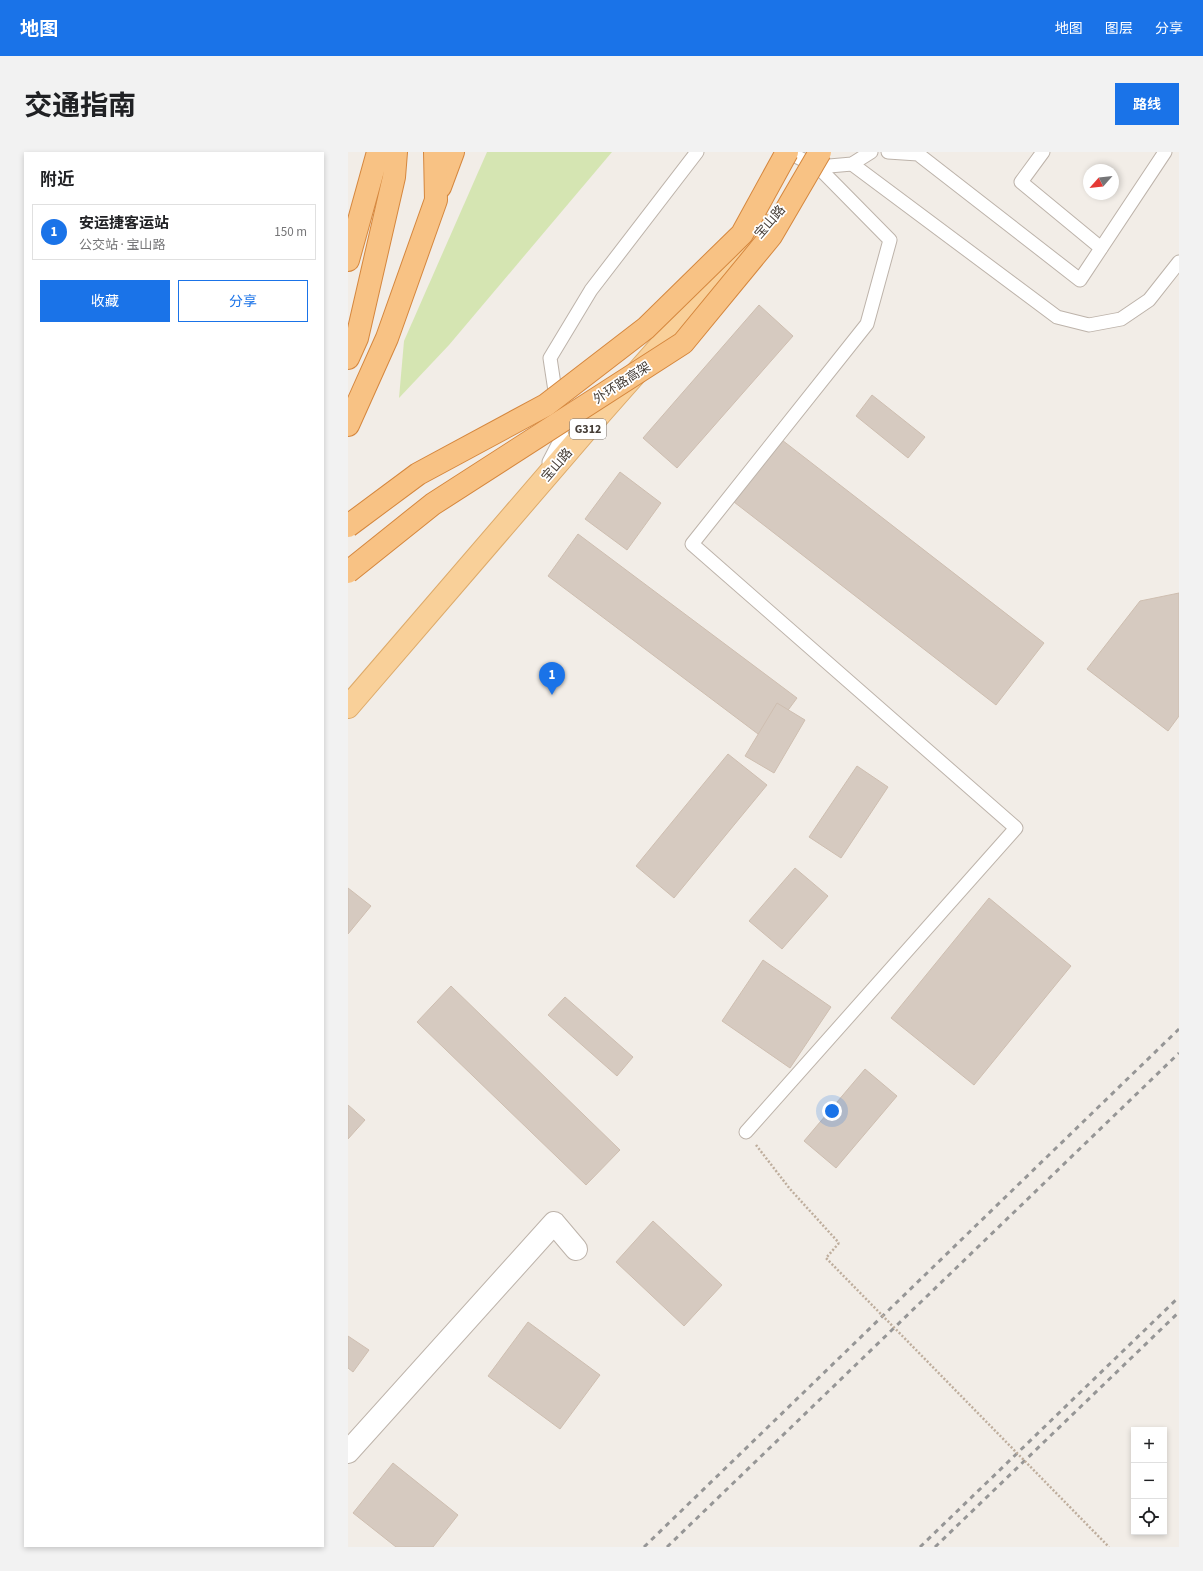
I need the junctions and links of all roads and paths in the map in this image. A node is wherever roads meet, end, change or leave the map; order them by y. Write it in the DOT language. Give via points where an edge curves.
graph roads {
  1 [pos="378,152"];
  2 [pos="396,152"];
  3 [pos="435,152"];
  4 [pos="453,152"];
  5 [pos="697,152"];
  6 [pos="787,152"];
  7 [pos="871,152"];
  8 [pos="888,152"];
  9 [pos="1043,152"];
  10 [pos="1165,152"];
  11 [pos="823,157"];
  12 [pos="852,164"];
  13 [pos="383,175"];
  14 [pos="436,200"];
  15 [pos="1101,248"];
  16 [pos="348,260"];
  17 [pos="1179,262"];
  18 [pos="348,358"];
  19 [pos="348,425"];
  20 [pos="533,492"];
  21 [pos="348,526"];
  22 [pos="348,572"];
  23 [pos="348,707"];
  24 [pos="746,1132"];
  25 [pos="576,1249"];
  26 [pos="348,1452"];
  27 [pos="1109,1547"];
  1 -- 13 [label="highway"];
  2 -- 13 [label="highway"];
  3 -- 14 [label="highway"];
  4 -- 14 [label="highway"];
  5 -- 20 [label="lane" via="591,290 550,358 562,437"];
  6 -- 11 [label="lane"];
  6 -- 21 [label="highway, 外环路高架, bridge" via="742,234 646,328 546,405 418,474"];
  7 -- 12 [label="lane"];
  8 -- 15 [label="lane" via="918,154 1080,280"];
  9 -- 15 [label="lane" via="1022,182"];
  10 -- 15 [label="lane"];
  11 -- 12 [label="lane"];
  11 -- 20 [label="main road, 宝山路 / G312"];
  11 -- 22 [label="highway, 外环路高架, bridge" via="772,236 684,343 433,504"];
  11 -- 24 [label="lane" via="890,240 867,324 692,544 1016,828"];
  12 -- 17 [label="lane" via="1057,317 1089,326 1121,319 1149,300"];
  13 -- 16 [label="highway"];
  13 -- 18 [label="highway" via="357,338"];
  14 -- 19 [label="highway" via="387,338"];
  20 -- 23 [label="main road, 宝山路 / G312"];
  24 -- 27 [label="path, bridge" via="790,1189 839,1243 826,1258"];
  25 -- 26 [label="street" via="554,1222"];
}
